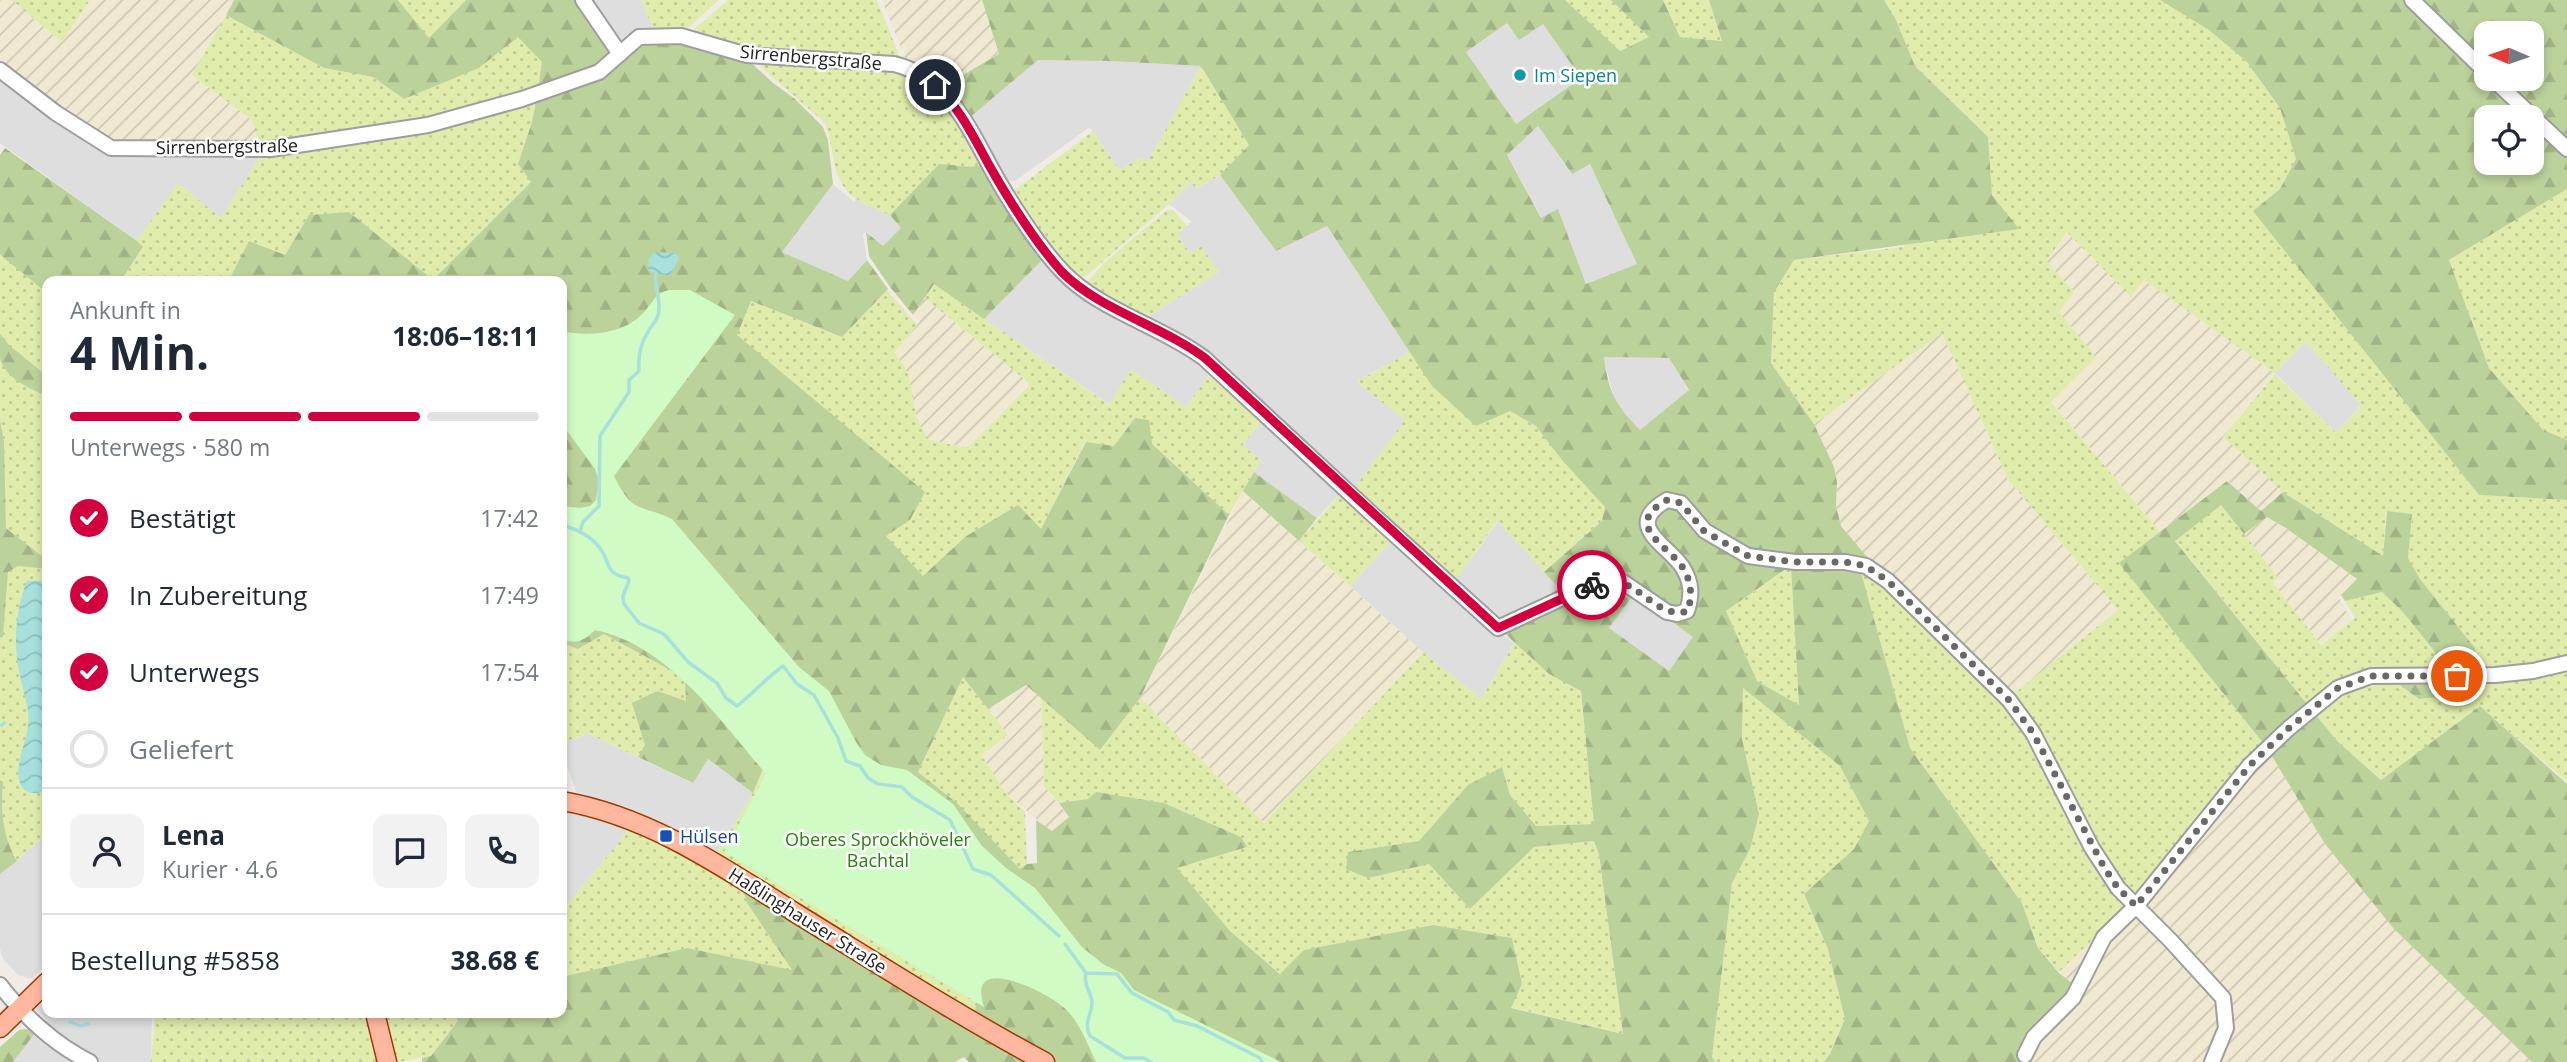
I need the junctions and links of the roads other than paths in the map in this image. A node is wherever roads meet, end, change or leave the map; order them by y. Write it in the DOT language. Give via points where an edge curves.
graph roads {
  1 [pos="583,0"];
  2 [pos="2412,0"];
  3 [pos="620,54"];
  4 [pos="2474,60"];
  5 [pos="0,70"];
  6 [pos="2506,91"];
  7 [pos="2567,149"];
  8 [pos="2567,663"];
  9 [pos="567,802"];
  10 [pos="2136,906"];
  11 [pos="0,985"];
  12 [pos="42,987"];
  13 [pos="18,1009"];
  14 [pos="376,1018"];
  15 [pos="0,1028"];
  16 [pos="2025,1055"];
  17 [pos="73,1058"];
  18 [pos="90,1062"];
  19 [pos="387,1062"];
  20 [pos="1045,1062"];
  21 [pos="2212,1062"];
  1 -- 3 [label="street"];
  2 -- 4 [label="street"];
  3 -- 5 [label="street, Sirrenbergstraße" via="599,72 487,109 428,125 271,149 111,148"];
  3 -- 10 [label="street, Sirrenbergstraße" via="639,37 681,36 747,55 894,64 917,72 949,98 964,118 1003,190 1062,271 1080,288 1205,358 1498,628 1601,580 1623,582 1667,612 1688,611 1691,585 1682,566 1649,531 1650,516 1667,500 1681,503 1704,531 1748,556 1866,566 1888,581 2009,700 2033,733 2104,867"];
  6 -- 7 [label="street"];
  8 -- 10 [label="street" via="2495,675 2371,676 2338,688 2250,765"];
  9 -- 20 [label="main road, Haßlinghauser Straße" via="632,820 691,849"];
  10 -- 16 [label="street" via="2104,937 2073,998 2034,1037"];
  10 -- 21 [label="street, Sirrenbergstraße" via="2222,998 2226,1028"];
  11 -- 13 [label="street"];
  12 -- 13 [label="main road"];
  13 -- 15 [label="main road"];
  13 -- 17 [label="street"];
  14 -- 19 [label="main road"];
  17 -- 18 [label="street"];
}
